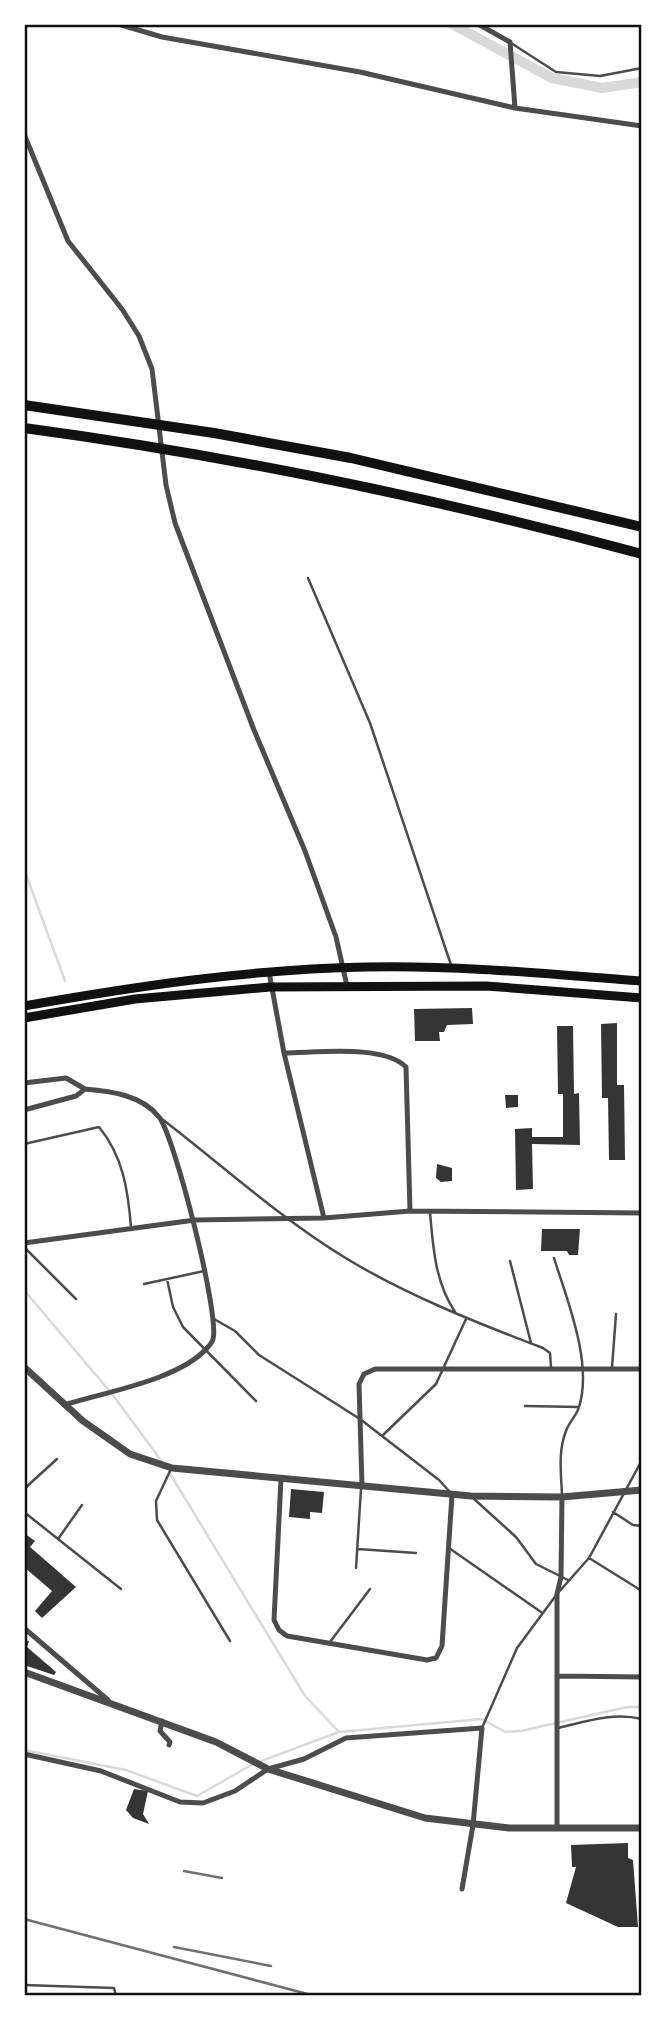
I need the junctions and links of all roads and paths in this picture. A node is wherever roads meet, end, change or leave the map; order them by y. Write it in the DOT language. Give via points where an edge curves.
graph roads {
  1 [pos="118,24"];
  2 [pos="478,24"];
  3 [pos="510,42"];
  4 [pos="642,68"];
  5 [pos="515,108"];
  6 [pos="642,126"];
  7 [pos="24,134"];
  8 [pos="24,405"];
  9 [pos="24,428"];
  10 [pos="642,527"];
  11 [pos="642,554"];
  12 [pos="308,578"];
  13 [pos="344,967"];
  14 [pos="452,968"];
  15 [pos="269,971"];
  16 [pos="642,981"];
  17 [pos="347,986"];
  18 [pos="270,987"];
  19 [pos="108,991"];
  20 [pos="642,998"];
  21 [pos="110,1003"];
  22 [pos="24,1006"];
  23 [pos="24,1018"];
  24 [pos="284,1053"];
  25 [pos="24,1083"];
  26 [pos="85,1089"];
  27 [pos="24,1110"];
  28 [pos="159,1117"];
  29 [pos="24,1144"];
  30 [pos="410,1211"];
  31 [pos="430,1212"];
  32 [pos="642,1213"];
  33 [pos="324,1218"];
  34 [pos="292,1219"];
  35 [pos="195,1220"];
  36 [pos="131,1227"];
  37 [pos="24,1245"];
  38 [pos="554,1258"];
  39 [pos="510,1261"];
  40 [pos="204,1271"];
  41 [pos="167,1279"];
  42 [pos="144,1284"];
  43 [pos="76,1299"];
  44 [pos="455,1312"];
  45 [pos="616,1314"];
  46 [pos="211,1317"];
  47 [pos="467,1318"];
  48 [pos="531,1343"];
  49 [pos="207,1349"];
  50 [pos="24,1367"];
  51 [pos="551,1367"];
  52 [pos="443,1368"];
  53 [pos="582,1368"];
  54 [pos="612,1368"];
  55 [pos="642,1369"];
  56 [pos="256,1401"];
  57 [pos="64,1405"];
  58 [pos="525,1406"];
  59 [pos="579,1407"];
  60 [pos="360,1419"];
  61 [pos="382,1436"];
  62 [pos="57,1459"];
  63 [pos="642,1460"];
  64 [pos="172,1468"];
  65 [pos="281,1479"];
  66 [pos="362,1486"];
  67 [pos="24,1489"];
  68 [pos="642,1490"];
  69 [pos="626,1492"];
  70 [pos="452,1495"];
  71 [pos="471,1496"];
  72 [pos="562,1497"];
  73 [pos="82,1505"];
  74 [pos="24,1512"];
  75 [pos="613,1512"];
  76 [pos="642,1526"];
  77 [pos="58,1539"];
  78 [pos="446,1546"];
  79 [pos="358,1549"];
  80 [pos="416,1553"];
  81 [pos="590,1558"];
  82 [pos="356,1567"];
  83 [pos="561,1577"];
  84 [pos="569,1580"];
  85 [pos="121,1589"];
  86 [pos="370,1589"];
  87 [pos="642,1591"];
  88 [pos="557,1594"];
  89 [pos="542,1613"];
  90 [pos="24,1628"];
  91 [pos="230,1641"];
  92 [pos="329,1643"];
  93 [pos="24,1672"];
  94 [pos="559,1676"];
  95 [pos="642,1677"];
  96 [pos="108,1700"];
  97 [pos="642,1719"];
  98 [pos="162,1721"];
  99 [pos="482,1728"];
  100 [pos="558,1728"];
  101 [pos="169,1745"];
  102 [pos="24,1754"];
  103 [pos="261,1765"];
  104 [pos="473,1825"];
  105 [pos="557,1828"];
  106 [pos="642,1828"];
  107 [pos="462,1889"];
  108 [pos="24,1985"];
  109 [pos="116,1996"];
  1 -- 5 [label="street" via="162,37 360,72"];
  2 -- 3 [label="street"];
  3 -- 4 [label="lane" via="556,72 600,76"];
  3 -- 5 [label="street"];
  5 -- 6 [label="street"];
  7 -- 13 [label="street" via="68,241 122,309 152,369 175,523 305,851"];
  8 -- 10 [label="highway" via="214,432 351,458"];
  9 -- 11 [label="highway" via="366,487"];
  12 -- 14 [label="lane" via="370,723"];
  13 -- 14 [label="main road"];
  13 -- 15 [label="main road"];
  13 -- 17 [label="street"];
  14 -- 16 [label="main road"];
  15 -- 18 [label="street"];
  15 -- 19 [label="main road"];
  17 -- 18 [label="main road"];
  17 -- 20 [label="main road" via="486,986"];
  18 -- 21 [label="main road"];
  18 -- 24 [label="street"];
  19 -- 21 [label="main road"];
  19 -- 22 [label="main road"];
  21 -- 23 [label="main road"];
  24 -- 30 [label="street" via="381,1053 406,1067"];
  24 -- 33 [label="street"];
  25 -- 26 [label="street" via="66,1079"];
  26 -- 27 [label="street" via="76,1096"];
  26 -- 28 [label="street" via="126,1095"];
  28 -- 34 [label="lane"];
  28 -- 35 [label="street"];
  29 -- 36 [label="lane" via="99,1127 110,1140 127,1181"];
  30 -- 31 [label="street"];
  30 -- 33 [label="street"];
  31 -- 32 [label="street"];
  31 -- 44 [label="lane" via="434,1259"];
  33 -- 34 [label="street"];
  34 -- 35 [label="street"];
  34 -- 44 [label="lane" via="347,1259"];
  35 -- 36 [label="street"];
  35 -- 40 [label="street"];
  36 -- 37 [label="street"];
  37 -- 43 [label="lane"];
  38 -- 53 [label="lane" via="578,1336"];
  39 -- 48 [label="lane"];
  40 -- 41 [label="lane"];
  40 -- 46 [label="street"];
  41 -- 42 [label="lane"];
  41 -- 49 [label="lane" via="183,1327"];
  44 -- 47 [label="lane"];
  45 -- 54 [label="lane"];
  46 -- 49 [label="street" via="214,1338"];
  46 -- 60 [label="lane" via="236,1331 259,1356"];
  47 -- 48 [label="lane"];
  47 -- 52 [label="lane"];
  48 -- 51 [label="lane" via="550,1353"];
  49 -- 56 [label="lane"];
  49 -- 57 [label="street" via="177,1370"];
  50 -- 57 [label="street"];
  51 -- 52 [label="street"];
  51 -- 53 [label="street"];
  52 -- 60 [label="street" via="374,1369 363,1374"];
  52 -- 61 [label="lane" via="436,1384"];
  53 -- 54 [label="street"];
  53 -- 59 [label="lane"];
  54 -- 55 [label="street"];
  57 -- 64 [label="street" via="130,1454"];
  58 -- 59 [label="lane"];
  59 -- 72 [label="lane" via="560,1452"];
  60 -- 61 [label="lane"];
  60 -- 66 [label="street"];
  61 -- 70 [label="lane"];
  62 -- 67 [label="lane"];
  63 -- 69 [label="lane"];
  64 -- 65 [label="street"];
  64 -- 91 [label="lane" via="156,1501 157,1520"];
  65 -- 66 [label="street"];
  65 -- 92 [label="street" via="274,1620 287,1636"];
  66 -- 70 [label="street"];
  66 -- 79 [label="lane"];
  68 -- 69 [label="street"];
  69 -- 72 [label="street"];
  69 -- 75 [label="lane"];
  70 -- 71 [label="street"];
  70 -- 78 [label="street"];
  71 -- 72 [label="street"];
  71 -- 83 [label="lane" via="516,1537 536,1564"];
  72 -- 83 [label="street"];
  73 -- 77 [label="lane"];
  74 -- 77 [label="lane"];
  75 -- 76 [label="lane"];
  75 -- 81 [label="lane"];
  77 -- 85 [label="lane"];
  78 -- 89 [label="lane"];
  78 -- 92 [label="street" via="442,1646 436,1658"];
  79 -- 80 [label="lane"];
  79 -- 82 [label="lane"];
  81 -- 84 [label="lane"];
  81 -- 87 [label="lane"];
  83 -- 84 [label="lane"];
  83 -- 88 [label="street"];
  84 -- 88 [label="lane"];
  86 -- 92 [label="lane"];
  88 -- 89 [label="lane"];
  88 -- 94 [label="street"];
  89 -- 99 [label="lane" via="517,1648"];
  90 -- 96 [label="street"];
  93 -- 96 [label="street"];
  94 -- 95 [label="street"];
  94 -- 100 [label="street"];
  96 -- 98 [label="street"];
  97 -- 100 [label="lane" via="604,1716"];
  98 -- 101 [label="street" via="160,1731"];
  98 -- 103 [label="street"];
  99 -- 103 [label="street" via="346,1738 304,1759"];
  99 -- 104 [label="street"];
  100 -- 105 [label="street"];
  102 -- 103 [label="street" via="101,1772 191,1803 216,1800"];
  103 -- 104 [label="street" via="425,1818"];
  104 -- 105 [label="street"];
  104 -- 107 [label="street"];
  105 -- 106 [label="street"];
  108 -- 109 [label="lane" via="114,1988"];
}
